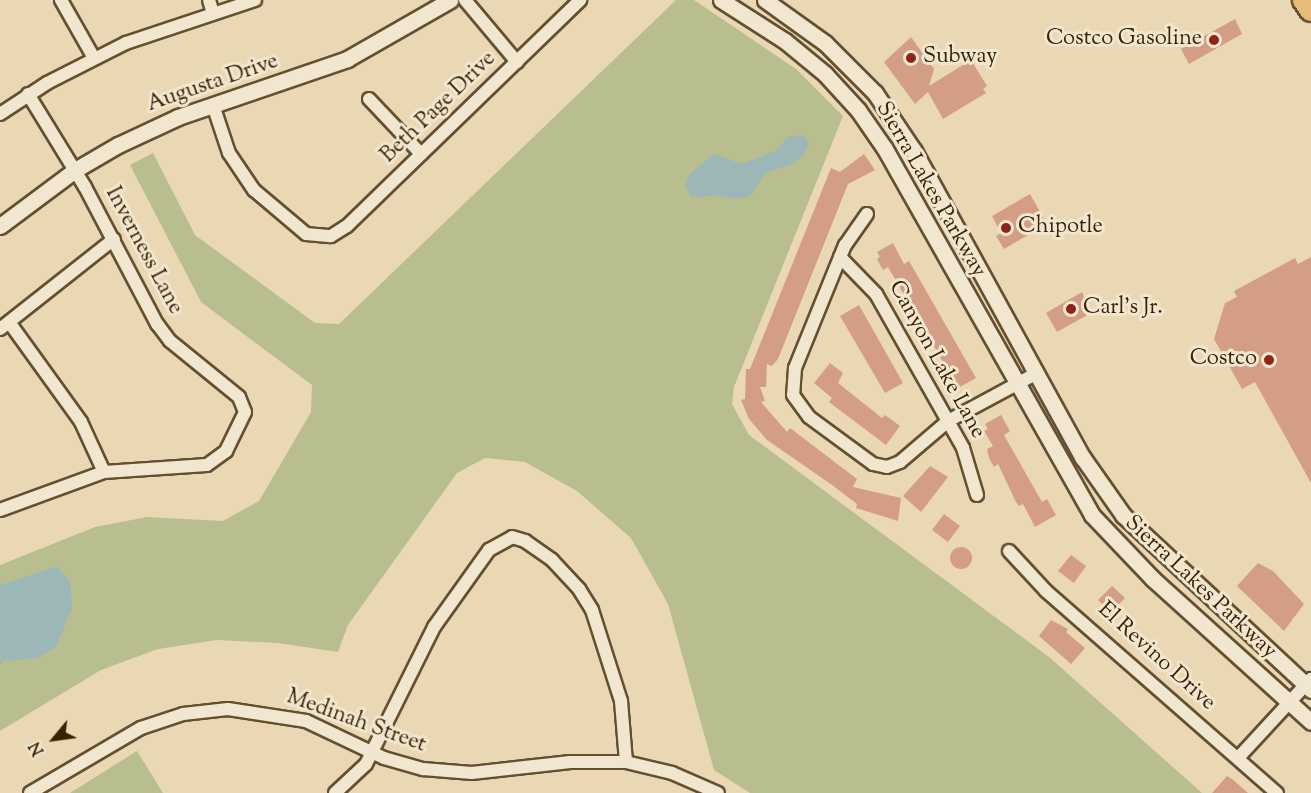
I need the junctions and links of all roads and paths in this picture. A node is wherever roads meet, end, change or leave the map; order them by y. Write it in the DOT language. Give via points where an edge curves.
graph roads {
  1 [pos="61,0"];
  2 [pos="209,0"];
  3 [pos="255,0"];
  4 [pos="450,0"];
  5 [pos="465,0"];
  6 [pos="580,0"];
  7 [pos="721,0"];
  8 [pos="765,0"];
  9 [pos="1304,0"];
  10 [pos="1311,10"];
  11 [pos="213,13"];
  12 [pos="94,58"];
  13 [pos="517,62"];
  14 [pos="28,94"];
  15 [pos="369,99"];
  16 [pos="213,105"];
  17 [pos="0,114"];
  18 [pos="421,154"];
  19 [pos="75,170"];
  20 [pos="867,214"];
  21 [pos="0,226"];
  22 [pos="114,239"];
  23 [pos="840,257"];
  24 [pos="4,326"];
  25 [pos="1037,373"];
  26 [pos="1015,384"];
  27 [pos="948,421"];
  28 [pos="104,472"];
  29 [pos="977,495"];
  30 [pos="0,510"];
  31 [pos="1009,550"];
  32 [pos="1309,685"];
  33 [pos="1290,702"];
  34 [pos="1311,722"];
  35 [pos="373,753"];
  36 [pos="1238,758"];
  37 [pos="626,762"];
  38 [pos="30,793"];
  39 [pos="335,793"];
  40 [pos="718,793"];
  41 [pos="1277,793"];
  1 -- 12 [label="street"];
  2 -- 11 [label="street"];
  3 -- 11 [label="street"];
  4 -- 16 [label="street, Augusta Drive" via="347,59"];
  5 -- 13 [label="street"];
  6 -- 13 [label="street, Beth Page Drive"];
  7 -- 26 [label="street, Sierra Lakes Parkway" via="785,41 825,74 858,110 885,149"];
  8 -- 25 [label="street, Sierra Lakes Parkway" via="825,43 874,93 914,151"];
  9 -- 10 [label="highway"];
  11 -- 12 [label="street"];
  12 -- 14 [label="street"];
  13 -- 18 [label="street, Beth Page Drive"];
  14 -- 17 [label="street"];
  14 -- 19 [label="street, Inverness Lane"];
  15 -- 18 [label="street"];
  16 -- 18 [label="street, Beth Page Drive" via="229,153 245,179 300,229 323,238 347,226"];
  16 -- 19 [label="street, Augusta Drive" via="159,125"];
  19 -- 21 [label="street, Augusta Drive"];
  19 -- 22 [label="street, Inverness Lane"];
  20 -- 23 [label="street"];
  22 -- 24 [label="street"];
  22 -- 28 [label="street, Inverness Lane" via="163,333 234,392 244,406 243,423 214,462"];
  23 -- 27 [label="street, Canyon Lake Lane" via="876,294"];
  23 -- 27 [label="street" via="795,368 793,395 809,417 873,464 888,467 900,462"];
  24 -- 28 [label="street" via="81,422"];
  25 -- 26 [label="street"];
  25 -- 32 [label="street, Sierra Lakes Parkway" via="1083,458 1123,515"];
  26 -- 27 [label="street"];
  26 -- 33 [label="street, Sierra Lakes Parkway" via="1074,489 1113,540"];
  27 -- 29 [label="street, Canyon Lake Lane" via="969,464"];
  28 -- 30 [label="street"];
  31 -- 36 [label="street, El Revino Drive" via="1046,591"];
  32 -- 33 [label="street"];
  33 -- 34 [label="street, Sierra Lakes Parkway"];
  33 -- 36 [label="street"];
  35 -- 37 [label="street, Medinah Street" via="409,766 455,773 570,762"];
  35 -- 37 [label="street" via="426,639 489,550 505,539 525,541 552,560 592,610 621,701"];
  35 -- 38 [label="street, Medinah Street" via="320,726 290,716 213,709 141,728"];
  35 -- 39 [label="street" via="365,767"];
  36 -- 41 [label="street, El Revino Drive"];
  37 -- 40 [label="street, Medinah Street" via="672,772"];
}
